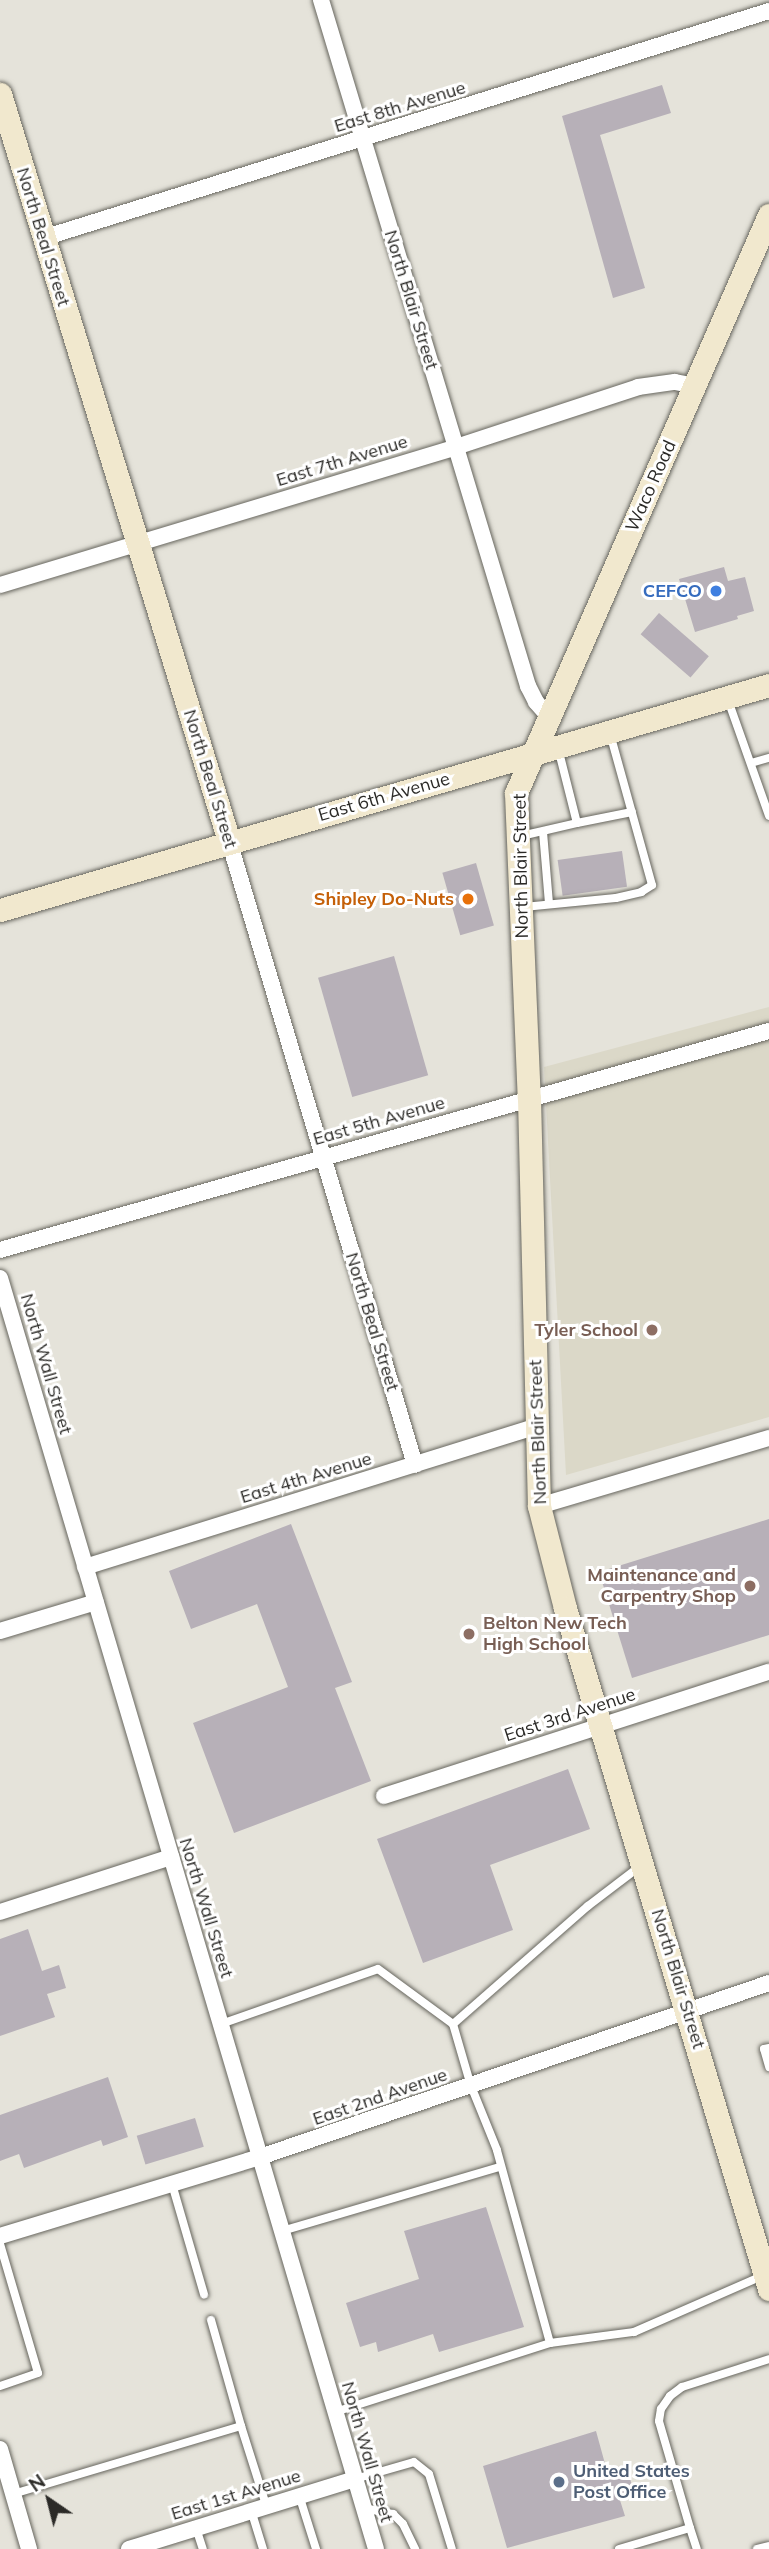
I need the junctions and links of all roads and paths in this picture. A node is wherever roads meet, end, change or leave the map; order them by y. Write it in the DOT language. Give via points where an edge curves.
graph roads {
  1 [pos="321,0"];
  2 [pos="769,12"];
  3 [pos="0,94"];
  4 [pos="362,139"];
  5 [pos="769,215"];
  6 [pos="43,238"];
  7 [pos="695,386"];
  8 [pos="456,447"];
  9 [pos="137,542"];
  10 [pos="0,585"];
  11 [pos="769,685"];
  12 [pos="727,697"];
  13 [pos="548,716"];
  14 [pos="610,732"];
  15 [pos="557,747"];
  16 [pos="531,755"];
  17 [pos="769,758"];
  18 [pos="751,763"];
  19 [pos="632,812"];
  20 [pos="769,816"];
  21 [pos="577,823"];
  22 [pos="543,831"];
  23 [pos="518,837"];
  24 [pos="229,841"];
  25 [pos="549,903"];
  26 [pos="521,907"];
  27 [pos="0,910"];
  28 [pos="769,1031"];
  29 [pos="529,1098"];
  30 [pos="323,1157"];
  31 [pos="0,1251"];
  32 [pos="0,1278"];
  33 [pos="538,1426"];
  34 [pos="769,1438"];
  35 [pos="415,1465"];
  36 [pos="539,1506"];
  37 [pos="85,1567"];
  38 [pos="96,1602"];
  39 [pos="0,1631"];
  40 [pos="769,1672"];
  41 [pos="601,1724"];
  42 [pos="384,1796"];
  43 [pos="171,1857"];
  44 [pos="643,1864"];
  45 [pos="0,1912"];
  46 [pos="769,1983"];
  47 [pos="688,2012"];
  48 [pos="220,2024"];
  49 [pos="453,2024"];
  50 [pos="769,2048"];
  51 [pos="769,2067"];
  52 [pos="471,2086"];
  53 [pos="260,2157"];
  54 [pos="500,2167"];
  55 [pos="172,2184"];
  56 [pos="282,2231"];
  57 [pos="0,2236"];
  58 [pos="0,2244"];
  59 [pos="767,2282"];
  60 [pos="204,2294"];
  61 [pos="211,2320"];
  62 [pos="550,2343"];
  63 [pos="769,2359"];
  64 [pos="0,2386"];
  65 [pos="335,2412"];
  66 [pos="241,2426"];
  67 [pos="0,2449"];
  68 [pos="355,2479"];
  69 [pos="13,2494"];
  70 [pos="299,2495"];
  71 [pos="258,2508"];
  72 [pos="364,2508"];
  73 [pos="196,2526"];
  74 [pos="690,2528"];
  75 [pos="769,2546"];
  76 [pos="29,2549"];
  77 [pos="129,2549"];
  78 [pos="203,2549"];
  79 [pos="263,2549"];
  80 [pos="316,2549"];
  81 [pos="376,2549"];
  82 [pos="415,2549"];
  83 [pos="452,2549"];
  84 [pos="619,2549"];
  85 [pos="696,2549"];
  86 [pos="757,2549"];
  1 -- 4 [label="street, North Blair Street"];
  2 -- 4 [label="street, East 8th Avenue"];
  3 -- 6 [label="street, North Beal Street"];
  4 -- 6 [label="street, East 8th Avenue"];
  4 -- 8 [label="street, North Blair Street"];
  5 -- 7 [label="street, Waco Road"];
  6 -- 9 [label="street, North Beal Street"];
  7 -- 8 [label="street, East 7th Avenue" via="675,382 638,387"];
  7 -- 13 [label="street, Waco Road"];
  8 -- 9 [label="street, East 7th Avenue"];
  8 -- 13 [label="street, North Blair Street" via="528,686"];
  9 -- 10 [label="street, East 7th Avenue"];
  9 -- 24 [label="street, North Beal Street"];
  11 -- 12 [label="street, East 6th Avenue"];
  12 -- 14 [label="street, East 6th Avenue"];
  12 -- 18 [label="lane"];
  13 -- 16 [label="street, Waco Road"];
  14 -- 15 [label="street, East 6th Avenue"];
  14 -- 19 [label="lane"];
  15 -- 16 [label="street, East 6th Avenue"];
  15 -- 21 [label="lane"];
  16 -- 23 [label="street, North Blair Street" via="516,793"];
  16 -- 24 [label="street, East 6th Avenue"];
  17 -- 18 [label="lane"];
  18 -- 20 [label="lane"];
  19 -- 21 [label="lane"];
  19 -- 25 [label="lane" via="652,885 641,892 569,905"];
  21 -- 22 [label="lane"];
  22 -- 23 [label="lane"];
  22 -- 25 [label="lane"];
  23 -- 26 [label="street, North Blair Street"];
  24 -- 27 [label="street, East 6th Avenue"];
  24 -- 30 [label="street, North Beal Street"];
  25 -- 26 [label="lane"];
  26 -- 29 [label="street, North Blair Street"];
  28 -- 29 [label="street, East 5th Avenue"];
  29 -- 30 [label="street, East 5th Avenue"];
  29 -- 33 [label="street, North Blair Street"];
  30 -- 31 [label="street, East 5th Avenue"];
  30 -- 35 [label="street, North Beal Street"];
  32 -- 37 [label="street, North Wall Street"];
  33 -- 35 [label="street, East 4th Avenue"];
  33 -- 36 [label="street, North Blair Street"];
  34 -- 36 [label="street"];
  35 -- 37 [label="street, East 4th Avenue"];
  36 -- 41 [label="street, North Blair Street"];
  37 -- 38 [label="street, North Wall Street"];
  38 -- 39 [label="street"];
  38 -- 43 [label="street, North Wall Street"];
  40 -- 41 [label="street, East 3rd Avenue"];
  41 -- 42 [label="street, East 3rd Avenue"];
  41 -- 44 [label="street, North Blair Street"];
  43 -- 45 [label="street"];
  43 -- 48 [label="street, North Wall Street"];
  44 -- 47 [label="street, North Blair Street"];
  44 -- 49 [label="lane"];
  46 -- 47 [label="street, East 2nd Avenue"];
  47 -- 52 [label="street, East 2nd Avenue"];
  47 -- 59 [label="street, North Blair Street"];
  48 -- 49 [label="lane" via="378,1969"];
  48 -- 53 [label="street, North Wall Street"];
  49 -- 52 [label="lane"];
  50 -- 51 [label="lane" via="764,2049"];
  52 -- 53 [label="street, East 2nd Avenue"];
  52 -- 54 [label="lane"];
  53 -- 55 [label="street, East 2nd Avenue"];
  53 -- 56 [label="street, North Wall Street"];
  54 -- 56 [label="lane"];
  54 -- 62 [label="lane"];
  55 -- 57 [label="street, East 2nd Avenue"];
  55 -- 60 [label="lane"];
  56 -- 65 [label="street, North Wall Street"];
  58 -- 64 [label="lane" via="38,2373"];
  59 -- 62 [label="lane" via="634,2332"];
  61 -- 66 [label="lane"];
  62 -- 65 [label="lane"];
  63 -- 74 [label="lane" via="682,2387 660,2409 659,2421"];
  65 -- 68 [label="street, North Wall Street"];
  66 -- 69 [label="lane"];
  66 -- 71 [label="lane"];
  67 -- 69 [label="street"];
  68 -- 70 [label="street, East 1st Avenue"];
  68 -- 72 [label="street, North Wall Street"];
  68 -- 83 [label="lane" via="414,2462 429,2474"];
  69 -- 76 [label="street"];
  70 -- 71 [label="street, East 1st Avenue"];
  70 -- 80 [label="lane"];
  71 -- 73 [label="street, East 1st Avenue"];
  71 -- 79 [label="lane"];
  72 -- 81 [label="street, North Wall Street"];
  72 -- 82 [label="lane" via="393,2514"];
  73 -- 77 [label="street, East 1st Avenue"];
  73 -- 78 [label="lane"];
  74 -- 84 [label="lane"];
  74 -- 85 [label="lane"];
  75 -- 86 [label="lane"];
}
